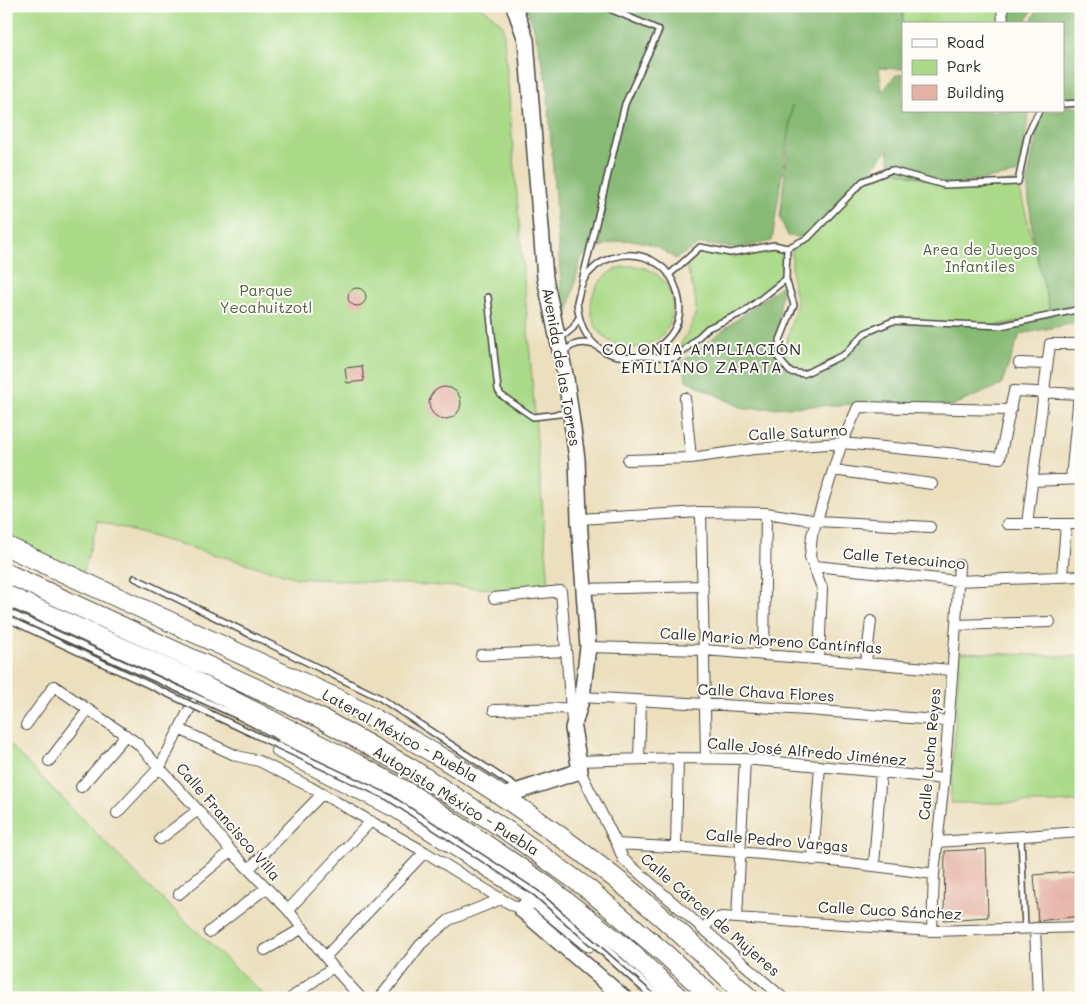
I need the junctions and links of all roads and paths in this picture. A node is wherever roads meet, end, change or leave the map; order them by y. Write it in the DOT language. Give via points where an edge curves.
graph roads {
  1 [pos="514,6"];
  2 [pos="603,6"];
  3 [pos="1002,6"];
  4 [pos="1003,22"];
  5 [pos="1081,103"];
  6 [pos="1064,104"];
  7 [pos="1038,112"];
  8 [pos="787,248"];
  9 [pos="670,275"];
  10 [pos="786,279"];
  11 [pos="581,286"];
  12 [pos="488,297"];
  13 [pos="1081,309"];
  14 [pos="578,318"];
  15 [pos="557,340"];
  16 [pos="1081,344"];
  17 [pos="596,346"];
  18 [pos="561,355"];
  19 [pos="636,356"];
  20 [pos="1019,363"];
  21 [pos="1047,364"];
  22 [pos="1044,393"];
  23 [pos="1080,394"];
  24 [pos="685,398"];
  25 [pos="1011,410"];
  26 [pos="571,413"];
  27 [pos="842,444"];
  28 [pos="691,458"];
  29 [pos="628,460"];
  30 [pos="833,470"];
  31 [pos="1076,479"];
  32 [pos="1032,481"];
  33 [pos="932,484"];
  34 [pos="701,512"];
  35 [pos="766,514"];
  36 [pos="579,518"];
  37 [pos="818,521"];
  38 [pos="1007,524"];
  39 [pos="1027,524"];
  40 [pos="1066,524"];
  41 [pos="1081,524"];
  42 [pos="930,527"];
  43 [pos="6,546"];
  44 [pos="958,565"];
  45 [pos="815,566"];
  46 [pos="6,573"];
  47 [pos="1062,576"];
  48 [pos="1081,576"];
  49 [pos="135,578"];
  50 [pos="958,581"];
  51 [pos="702,586"];
  52 [pos="583,589"];
  53 [pos="6,595"];
  54 [pos="494,598"];
  55 [pos="6,611"];
  56 [pos="6,619"];
  57 [pos="872,621"];
  58 [pos="1050,622"];
  59 [pos="956,626"];
  60 [pos="588,647"];
  61 [pos="566,650"];
  62 [pos="704,650"];
  63 [pos="481,655"];
  64 [pos="764,655"];
  65 [pos="819,659"];
  66 [pos="866,662"];
  67 [pos="952,670"];
  68 [pos="641,701"];
  69 [pos="576,702"];
  70 [pos="192,704"];
  71 [pos="705,705"];
  72 [pos="88,710"];
  73 [pos="494,710"];
  74 [pos="948,721"];
  75 [pos="26,724"];
  76 [pos="179,729"];
  77 [pos="126,735"];
  78 [pos="678,758"];
  79 [pos="706,758"];
  80 [pos="639,759"];
  81 [pos="745,759"];
  82 [pos="50,761"];
  83 [pos="579,766"];
  84 [pos="820,766"];
  85 [pos="160,767"];
  86 [pos="881,772"];
  87 [pos="944,779"];
  88 [pos="81,787"];
  89 [pos="322,794"];
  90 [pos="520,794"];
  91 [pos="198,810"];
  92 [pos="117,813"];
  93 [pos="371,821"];
  94 [pos="1081,832"];
  95 [pos="1021,837"];
  96 [pos="160,840"];
  97 [pos="937,842"];
  98 [pos="617,844"];
  99 [pos="676,847"];
  100 [pos="231,851"];
  101 [pos="424,852"];
  102 [pos="740,852"];
  103 [pos="813,860"];
  104 [pos="874,865"];
  105 [pos="249,869"];
  106 [pos="934,874"];
  107 [pos="266,888"];
  108 [pos="179,894"];
  109 [pos="501,899"];
  110 [pos="527,903"];
  111 [pos="288,910"];
  112 [pos="737,918"];
  113 [pos="1081,927"];
  114 [pos="303,928"];
  115 [pos="1030,928"];
  116 [pos="702,929"];
  117 [pos="932,930"];
  118 [pos="209,932"];
  119 [pos="266,950"];
  120 [pos="326,956"];
  121 [pos="333,967"];
  122 [pos="612,992"];
  123 [pos="292,998"];
  124 [pos="361,998"];
  125 [pos="380,998"];
  126 [pos="624,998"];
  127 [pos="652,998"];
  128 [pos="662,998"];
  129 [pos="679,998"];
  130 [pos="713,998"];
  131 [pos="749,998"];
  132 [pos="783,998"];
  133 [pos="1038,998"];
  1 -- 15 [label="street, Avenida de las Torres" via="526,40 545,278"];
  2 -- 11 [label="lane" via="659,30 625,104"];
  3 -- 4 [label="street"];
  5 -- 6 [label="lane"];
  7 -- 8 [label="lane" via="1028,133 1018,182 944,185 891,170 863,181 808,238"];
  8 -- 9 [label="lane" via="774,245 730,253 700,247"];
  8 -- 10 [label="lane"];
  9 -- 11 [label="lane" via="645,257 630,254 615,256 601,263"];
  9 -- 19 [label="lane" via="679,299 676,325 660,345"];
  10 -- 13 [label="lane" via="794,305 780,340 780,360 790,372 804,374 845,354 865,334 893,321 1000,326"];
  10 -- 19 [label="lane" via="744,312 708,328 676,358"];
  11 -- 14 [label="lane"];
  12 -- 26 [label="lane" via="501,395 533,417"];
  14 -- 15 [label="lane" via="573,328"];
  14 -- 17 [label="lane" via="585,334"];
  15 -- 18 [label="street, Avenida de las Torres"];
  16 -- 21 [label="street" via="1050,344"];
  17 -- 18 [label="lane" via="581,343 566,349"];
  17 -- 19 [label="lane" via="616,355"];
  18 -- 26 [label="street, Avenida de las Torres"];
  20 -- 21 [label="street"];
  21 -- 22 [label="street"];
  22 -- 23 [label="street"];
  22 -- 25 [label="street" via="1014,392"];
  22 -- 32 [label="street"];
  23 -- 31 [label="street"];
  24 -- 28 [label="street"];
  25 -- 27 [label="street" via="858,406"];
  25 -- 27 [label="street, Calle Saturno" via="1000,458"];
  26 -- 36 [label="street, Avenida de las Torres"];
  27 -- 28 [label="street, Calle Saturno" via="754,449"];
  27 -- 30 [label="street"];
  28 -- 29 [label="street, Calle Saturno"];
  30 -- 33 [label="street"];
  30 -- 37 [label="street"];
  31 -- 32 [label="street"];
  32 -- 39 [label="street"];
  34 -- 35 [label="street"];
  34 -- 36 [label="street"];
  34 -- 51 [label="street"];
  35 -- 37 [label="street"];
  35 -- 64 [label="street"];
  36 -- 52 [label="street, Avenida de las Torres"];
  37 -- 42 [label="street"];
  37 -- 45 [label="street" via="812,535 810,557"];
  38 -- 39 [label="street"];
  39 -- 40 [label="street"];
  40 -- 41 [label="street"];
  40 -- 47 [label="street"];
  43 -- 90 [label="highway, Lateral México - Puebla" via="338,700"];
  44 -- 50 [label="street, Calle Lucha Reyes"];
  45 -- 50 [label="street, Calle Tetecuinco"];
  45 -- 65 [label="street" via="822,588"];
  46 -- 130 [label="highway, Autopista México - Puebla" via="322,719 410,768 565,872 664,953"];
  47 -- 48 [label="street, Calle Tetecuinco"];
  47 -- 50 [label="street, Calle Tetecuinco"];
  49 -- 90 [label="lane" via="380,698"];
  50 -- 59 [label="street, Calle Lucha Reyes"];
  51 -- 52 [label="street"];
  51 -- 62 [label="street"];
  52 -- 60 [label="street, Avenida de las Torres"];
  53 -- 129 [label="highway, Autopista México - Puebla" via="192,680 414,796 545,885 628,950"];
  54 -- 61 [label="street, Avenida de las Torres" via="561,591"];
  55 -- 128 [label="lane" via="238,716 393,794 542,890"];
  56 -- 70 [label="highway"];
  56 -- 127 [label="lane, bridge" via="388,797 536,893"];
  57 -- 66 [label="street"];
  58 -- 59 [label="street"];
  59 -- 67 [label="street, Calle Lucha Reyes"];
  60 -- 62 [label="street, Calle Mario Moreno Cantínflas"];
  60 -- 69 [label="street, Avenida de las Torres"];
  61 -- 63 [label="street"];
  61 -- 69 [label="street, Avenida de las Torres"];
  62 -- 64 [label="street, Calle Mario Moreno Cantínflas"];
  62 -- 71 [label="street"];
  64 -- 65 [label="street, Calle Mario Moreno Cantínflas"];
  65 -- 66 [label="street, Calle Mario Moreno Cantínflas"];
  66 -- 67 [label="street, Calle Mario Moreno Cantínflas"];
  67 -- 74 [label="street, Calle Lucha Reyes"];
  68 -- 69 [label="street, Calle Chava Flores"];
  68 -- 71 [label="street, Calle Chava Flores"];
  68 -- 80 [label="street"];
  69 -- 73 [label="street, Calle Chava Flores"];
  69 -- 83 [label="street, Avenida de las Torres" via="573,728"];
  70 -- 76 [label="street"];
  70 -- 110 [label="highway" via="398,809"];
  71 -- 74 [label="street, Calle Chava Flores"];
  71 -- 79 [label="street"];
  72 -- 75 [label="street, Calle Francisco Villa" via="54,686"];
  72 -- 77 [label="street, Calle Francisco Villa"];
  72 -- 82 [label="street"];
  74 -- 87 [label="street, Calle Lucha Reyes"];
  76 -- 85 [label="street"];
  76 -- 89 [label="street" via="237,756 259,761"];
  77 -- 85 [label="street, Calle Francisco Villa"];
  77 -- 88 [label="street"];
  78 -- 79 [label="street, Calle José Alfredo Jiménez"];
  78 -- 80 [label="street, Calle José Alfredo Jiménez"];
  78 -- 99 [label="street"];
  79 -- 81 [label="street, Calle José Alfredo Jiménez"];
  80 -- 83 [label="street, Calle José Alfredo Jiménez"];
  81 -- 84 [label="street, Calle José Alfredo Jiménez"];
  81 -- 102 [label="street"];
  83 -- 90 [label="street"];
  83 -- 98 [label="street, Calle Cárcel de Mujeres"];
  84 -- 86 [label="street, Calle José Alfredo Jiménez"];
  84 -- 103 [label="street"];
  85 -- 91 [label="street, Calle Francisco Villa"];
  85 -- 92 [label="street"];
  86 -- 87 [label="street, Calle José Alfredo Jiménez"];
  86 -- 104 [label="street"];
  87 -- 97 [label="street, Calle Lucha Reyes"];
  89 -- 93 [label="street"];
  89 -- 105 [label="street"];
  90 -- 131 [label="highway, Lateral México - Puebla" via="570,843 650,906"];
  91 -- 96 [label="street"];
  91 -- 100 [label="street, Calle Francisco Villa"];
  93 -- 101 [label="street"];
  93 -- 111 [label="street"];
  94 -- 95 [label="street"];
  95 -- 97 [label="street"];
  95 -- 115 [label="lane"];
  97 -- 106 [label="street, Calle Lucha Reyes"];
  98 -- 99 [label="street, Calle Pedro Vargas"];
  98 -- 116 [label="street, Calle Cárcel de Mujeres" via="623,859"];
  99 -- 102 [label="street, Calle Pedro Vargas"];
  100 -- 105 [label="street, Calle Francisco Villa"];
  100 -- 108 [label="street"];
  101 -- 109 [label="street"];
  101 -- 120 [label="street"];
  102 -- 103 [label="street, Calle Pedro Vargas"];
  102 -- 112 [label="street"];
  103 -- 104 [label="street, Calle Pedro Vargas"];
  104 -- 106 [label="street, Calle Pedro Vargas"];
  105 -- 107 [label="street, Calle Francisco Villa"];
  106 -- 117 [label="street, Calle Lucha Reyes"];
  107 -- 111 [label="street, Calle Francisco Villa"];
  107 -- 118 [label="street"];
  109 -- 110 [label="street"];
  109 -- 125 [label="street" via="449,920 420,944"];
  110 -- 122 [label="street"];
  110 -- 127 [label="highway" via="596,948"];
  111 -- 114 [label="street, Calle Francisco Villa"];
  112 -- 116 [label="street, Calle Cuco Sánchez" via="712,920"];
  112 -- 117 [label="street, Calle Cuco Sánchez"];
  113 -- 115 [label="street, Calle Cuco Sánchez"];
  114 -- 119 [label="street"];
  114 -- 120 [label="street, Calle Francisco Villa"];
  115 -- 117 [label="street, Calle Cuco Sánchez"];
  115 -- 133 [label="street"];
  116 -- 132 [label="street, Calle Cárcel de Mujeres"];
  120 -- 121 [label="street, Calle Francisco Villa"];
  121 -- 123 [label="street"];
  121 -- 124 [label="street, Calle Francisco Villa"];
  122 -- 126 [label="street"];
}
